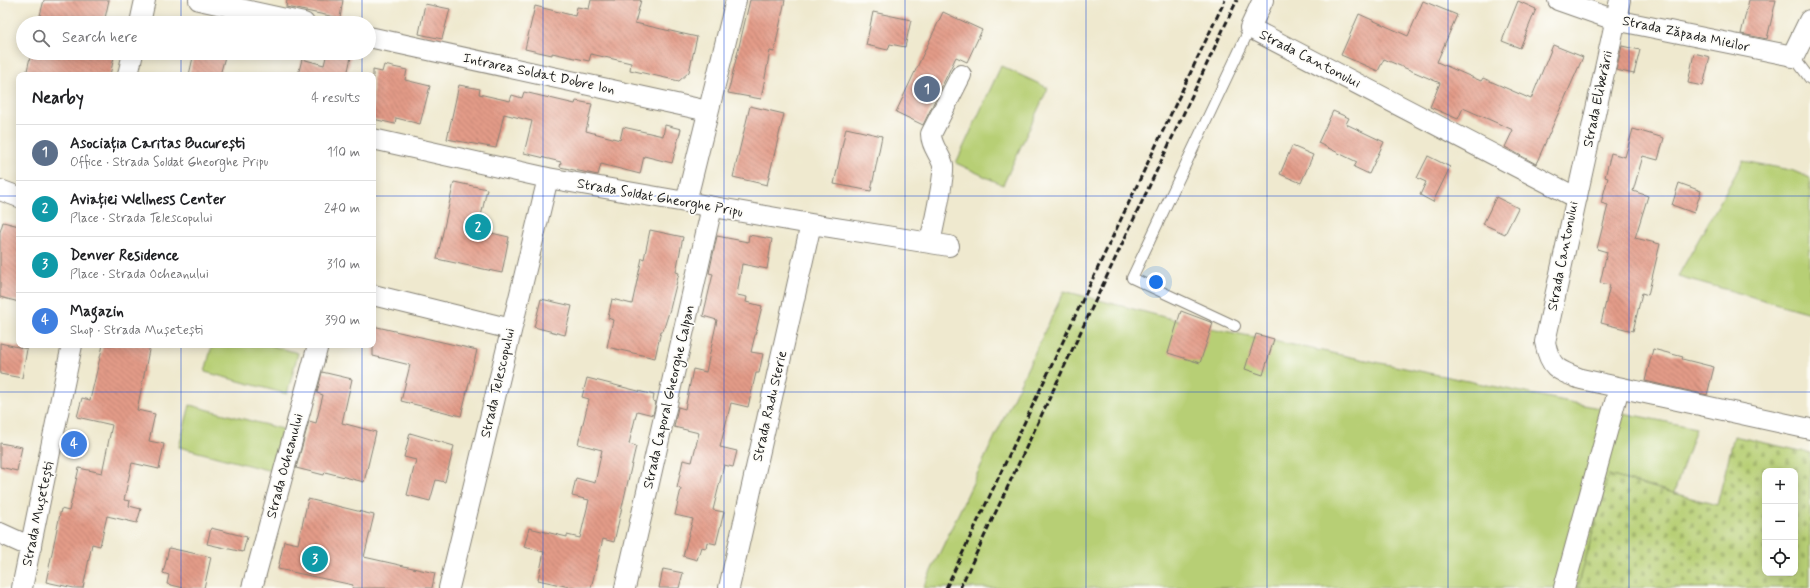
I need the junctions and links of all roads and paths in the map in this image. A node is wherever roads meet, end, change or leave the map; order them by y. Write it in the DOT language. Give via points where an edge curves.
graph roads {
  1 [pos="144,0"];
  2 [pos="199,0"];
  3 [pos="736,0"];
  4 [pos="1263,0"];
  5 [pos="1558,0"];
  6 [pos="1620,0"];
  7 [pos="141,16"];
  8 [pos="272,16"];
  9 [pos="1616,20"];
  10 [pos="1810,21"];
  11 [pos="1250,28"];
  12 [pos="376,39"];
  13 [pos="1793,56"];
  14 [pos="131,60"];
  15 [pos="129,72"];
  16 [pos="961,75"];
  17 [pos="1810,79"];
  18 [pos="708,111"];
  19 [pos="376,139"];
  20 [pos="548,178"];
  21 [pos="0,190"];
  22 [pos="16,196"];
  23 [pos="1577,198"];
  24 [pos="686,202"];
  25 [pos="712,207"];
  26 [pos="811,224"];
  27 [pos="376,297"];
  28 [pos="1235,326"];
  29 [pos="511,329"];
  30 [pos="71,348"];
  31 [pos="317,348"];
  32 [pos="1619,388"];
  33 [pos="1810,429"];
  34 [pos="0,533"];
  35 [pos="31,547"];
  36 [pos="22,588"];
  37 [pos="252,588"];
  38 [pos="449,588"];
  39 [pos="625,588"];
  40 [pos="729,588"];
  41 [pos="1564,588"];
  1 -- 7 [label="street"];
  2 -- 8 [label="street"];
  3 -- 18 [label="street"];
  4 -- 11 [label="street"];
  5 -- 9 [label="street, Strada Zăpada Mieilor"];
  6 -- 9 [label="street, Strada Eliberării"];
  9 -- 13 [label="street, Strada Zăpada Mieilor"];
  9 -- 23 [label="street, Strada Eliberării"];
  10 -- 13 [label="street"];
  11 -- 23 [label="street, Strada Cantonului"];
  11 -- 28 [label="lane" via="1132,278"];
  12 -- 18 [label="street, Intrarea Soldat Dobre Ion"];
  13 -- 17 [label="lane"];
  14 -- 15 [label="street"];
  16 -- 26 [label="street, Strada Soldat Gheorghe Pripu" via="931,134 931,141 943,167 940,244"];
  18 -- 24 [label="street"];
  19 -- 20 [label="street, Strada Soldat Gheorghe Pripu"];
  20 -- 24 [label="street, Strada Soldat Gheorghe Pripu"];
  20 -- 29 [label="street, Strada Telescopului"];
  21 -- 22 [label="street"];
  23 -- 32 [label="street, Strada Cantonului" via="1545,342 1549,360 1562,372"];
  24 -- 25 [label="street, Strada Soldat Gheorghe Pripu"];
  25 -- 26 [label="street, Strada Soldat Gheorghe Pripu"];
  25 -- 39 [label="street, Strada Caporal Gheorghe Calpan"];
  26 -- 40 [label="street, Strada Radu Sterie"];
  27 -- 29 [label="street"];
  29 -- 38 [label="street, Strada Telescopului"];
  30 -- 35 [label="street, Strada Mușetești"];
  31 -- 37 [label="street, Strada Ocheanului"];
  32 -- 33 [label="street, Strada Cantonului"];
  32 -- 41 [label="street"];
  34 -- 35 [label="street"];
  35 -- 36 [label="street, Strada Mușetești"];
}
